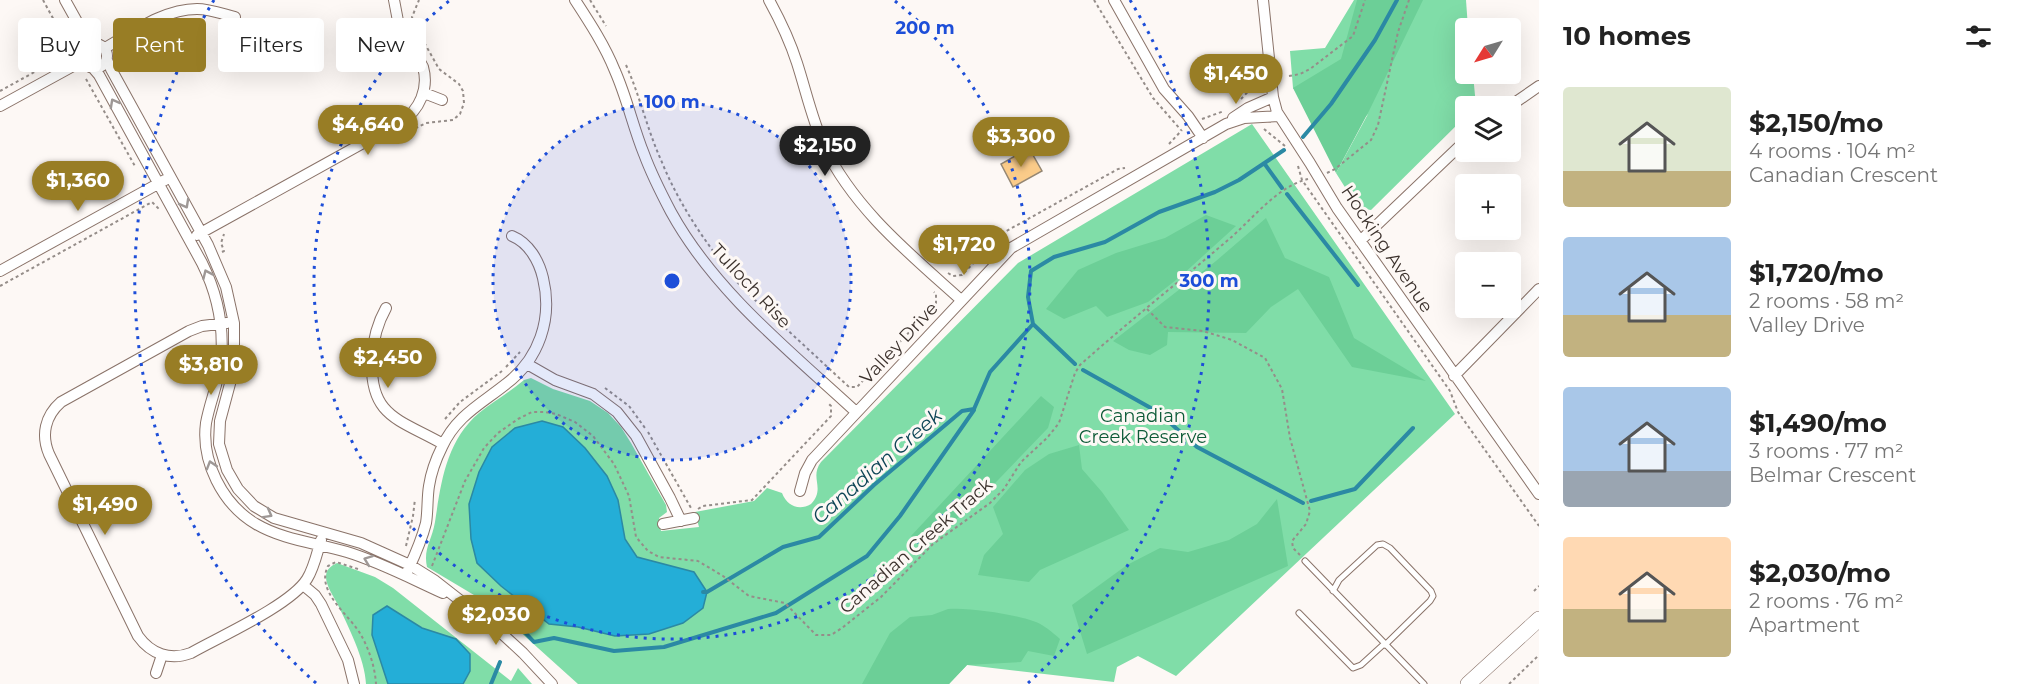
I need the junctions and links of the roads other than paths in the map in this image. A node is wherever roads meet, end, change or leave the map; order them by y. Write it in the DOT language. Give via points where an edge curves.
graph roads {
  1 [pos="65,0"];
  2 [pos="394,0"];
  3 [pos="575,0"];
  4 [pos="769,0"];
  5 [pos="1114,0"];
  6 [pos="1263,0"];
  7 [pos="235,17"];
  8 [pos="75,18"];
  9 [pos="101,46"];
  10 [pos="105,48"];
  11 [pos="107,60"];
  12 [pos="101,67"];
  13 [pos="62,72"];
  14 [pos="97,72"];
  15 [pos="1539,87"];
  16 [pos="423,93"];
  17 [pos="1273,98"];
  18 [pos="1521,99"];
  19 [pos="442,100"];
  20 [pos="0,106"];
  21 [pos="1279,116"];
  22 [pos="1226,124"];
  23 [pos="1203,138"];
  24 [pos="1455,150"];
  25 [pos="170,177"];
  26 [pos="159,184"];
  27 [pos="201,232"];
  28 [pos="512,236"];
  29 [pos="189,240"];
  30 [pos="1360,241"];
  31 [pos="0,271"];
  32 [pos="1539,289"];
  33 [pos="960,300"];
  34 [pos="386,308"];
  35 [pos="220,323"];
  36 [pos="234,323"];
  37 [pos="527,364"];
  38 [pos="1454,376"];
  39 [pos="856,412"];
  40 [pos="443,444"];
  41 [pos="800,491"];
  42 [pos="1539,494"];
  43 [pos="694,515"];
  44 [pos="681,521"];
  45 [pos="663,524"];
  46 [pos="324,531"];
  47 [pos="320,545"];
  48 [pos="1305,561"];
  49 [pos="408,570"];
  50 [pos="303,585"];
  51 [pos="1333,591"];
  52 [pos="460,601"];
  53 [pos="1299,613"];
  54 [pos="1539,619"];
  55 [pos="1384,644"];
  56 [pos="162,655"];
  57 [pos="156,673"];
  58 [pos="354,684"];
  59 [pos="554,684"];
  60 [pos="1424,684"];
  61 [pos="1468,684"];
  1 -- 8 [label="street"];
  2 -- 16 [label="street" via="398,21 423,67"];
  3 -- 39 [label="street, Tulloch Rise" via="611,61 648,163 688,240 734,297"];
  4 -- 33 [label="street" via="791,48 822,140 847,186 883,228"];
  5 -- 23 [label="street" via="1164,89"];
  6 -- 17 [label="street, Hocking Avenue"];
  7 -- 10 [label="street" via="197,9 171,13"];
  9 -- 10 [label="street"];
  10 -- 11 [label="street"];
  11 -- 12 [label="street"];
  11 -- 25 [label="street"];
  13 -- 20 [label="street"];
  26 -- 14 [label="street, one-way"];
  15 -- 18 [label="street"];
  16 -- 19 [label="street"];
  16 -- 27 [label="street" via="405,119"];
  17 -- 21 [label="street, Hocking Avenue"];
  17 -- 22 [label="street, Valley Drive" via="1246,109"];
  21 -- 22 [label="street, Valley Drive" via="1241,118"];
  21 -- 30 [label="street, Hocking Avenue"];
  22 -- 23 [label="street, Valley Drive"];
  23 -- 33 [label="street, Valley Drive" via="1016,244"];
  24 -- 30 [label="street"];
  25 -- 26 [label="street"];
  25 -- 27 [label="street, one-way"];
  26 -- 29 [label="street"];
  26 -- 31 [label="street"];
  27 -- 29 [label="street"];
  27 -- 36 [label="street" via="226,287"];
  28 -- 37 [label="street" via="525,244 537,260 546,294 543,329"];
  35 -- 29 [label="street, one-way" via="214,289"];
  30 -- 38 [label="street, Hocking Avenue"];
  32 -- 38 [label="street"];
  33 -- 39 [label="street, Valley Drive"];
  34 -- 40 [label="street" via="374,342 372,376 376,396 392,415"];
  35 -- 36 [label="street"];
  47 -- 35 [label="street, one-way" via="283,536 254,523 228,499 215,477 206,432 221,359"];
  35 -- 56 [label="street" via="189,331 65,399 53,411 46,428 49,454 138,636"];
  36 -- 46 [label="street, one-way" via="234,362 219,428 226,471 242,495 262,512"];
  37 -- 40 [label="street" via="469,411"];
  37 -- 44 [label="street" via="593,394 617,412 636,436"];
  38 -- 42 [label="street, Hocking Avenue"];
  39 -- 41 [label="street, Valley Drive" via="810,464"];
  40 -- 49 [label="street" via="430,480 424,530"];
  43 -- 44 [label="street"];
  44 -- 45 [label="street"];
  46 -- 47 [label="street"];
  46 -- 49 [label="street" via="361,543"];
  49 -- 47 [label="street, one-way"];
  47 -- 50 [label="street"];
  48 -- 51 [label="lane"];
  49 -- 52 [label="street"];
  49 -- 52 [label="street" via="427,576"];
  50 -- 56 [label="street" via="279,604 191,653 179,657"];
  50 -- 58 [label="street" via="321,604 348,660"];
  51 -- 55 [label="lane"];
  51 -- 55 [label="lane" via="1377,544 1386,545 1432,592 1433,597"];
  52 -- 59 [label="street" via="508,638"];
  53 -- 55 [label="lane" via="1353,668"];
  54 -- 61 [label="main road"];
  55 -- 60 [label="lane"];
  56 -- 57 [label="street"];
}
